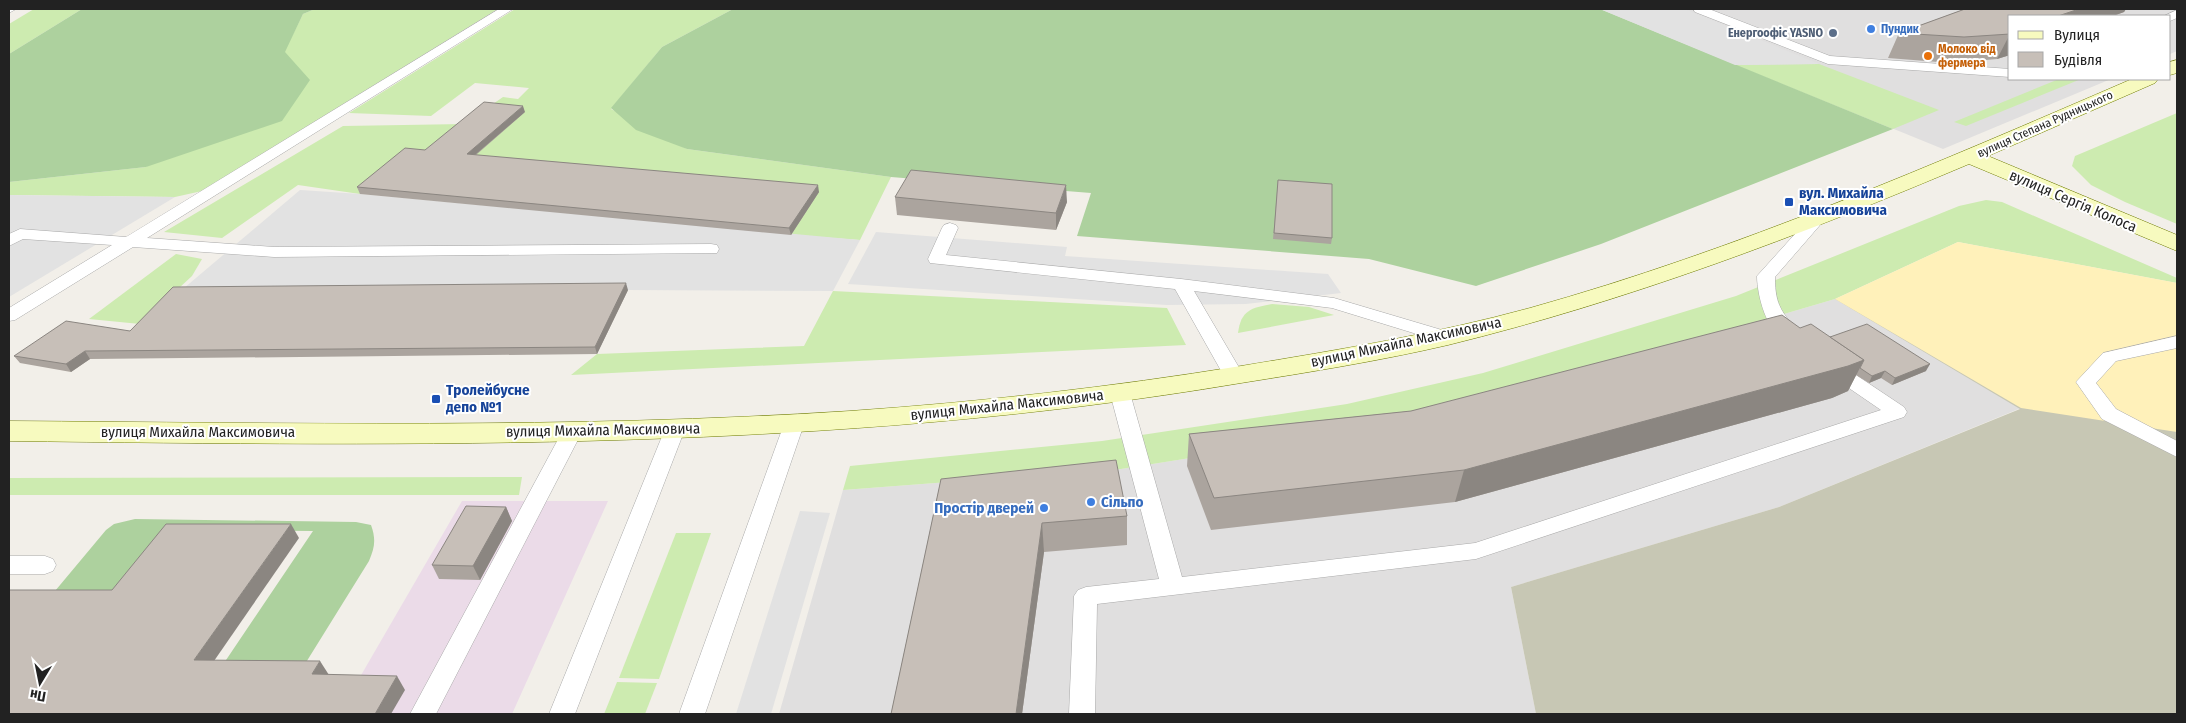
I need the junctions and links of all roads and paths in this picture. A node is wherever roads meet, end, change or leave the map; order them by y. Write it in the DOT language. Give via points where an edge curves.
graph roads {
  1 [pos="507,9"];
  2 [pos="1699,9"];
  3 [pos="2008,73"];
  4 [pos="2146,80"];
  5 [pos="1970,157"];
  6 [pos="1820,217"];
  7 [pos="950,228"];
  8 [pos="9,241"];
  9 [pos="131,241"];
  10 [pos="2177,244"];
  11 [pos="712,249"];
  12 [pos="1181,284"];
  13 [pos="9,316"];
  14 [pos="1446,337"];
  15 [pos="2177,342"];
  16 [pos="1804,348"];
  17 [pos="1819,359"];
  18 [pos="1234,376"];
  19 [pos="1120,393"];
  20 [pos="794,424"];
  21 [pos="675,429"];
  22 [pos="9,431"];
  23 [pos="572,432"];
  24 [pos="2177,450"];
  25 [pos="9,565"];
  26 [pos="45,565"];
  27 [pos="1173,587"];
  28 [pos="423,714"];
  29 [pos="562,714"];
  30 [pos="692,714"];
  31 [pos="1082,714"];
  1 -- 9 [label="lane"];
  2 -- 3 [label="lane" via="1828,60"];
  4 -- 5 [label="main road, вулиця Степана Рудницького"];
  5 -- 6 [label="main road, вулиця Михайла Максимовича"];
  5 -- 10 [label="main road, вулиця Сергія Колоса"];
  6 -- 14 [label="main road, вулиця Михайла Максимовича" via="1572,304"];
  6 -- 16 [label="lane" via="1766,276 1765,296 1777,322"];
  7 -- 12 [label="lane" via="936,259"];
  8 -- 9 [label="lane" via="20,234"];
  9 -- 11 [label="lane" via="274,252"];
  9 -- 13 [label="lane"];
  12 -- 14 [label="lane" via="1334,304"];
  12 -- 18 [label="lane"];
  14 -- 18 [label="main road, вулиця Михайла Максимовича"];
  15 -- 24 [label="lane" via="2110,357 2086,382 2108,414"];
  17 -- 27 [label="lane" via="1897,412 1476,551"];
  18 -- 19 [label="main road, вулиця Михайла Максимовича"];
  19 -- 20 [label="main road, вулиця Михайла Максимовича" via="1044,404"];
  19 -- 27 [label="lane"];
  20 -- 21 [label="main road, вулиця Михайла Максимовича"];
  20 -- 30 [label="lane"];
  21 -- 23 [label="main road, вулиця Михайла Максимовича"];
  21 -- 29 [label="lane"];
  22 -- 23 [label="main road, вулиця Михайла Максимовича"];
  23 -- 28 [label="lane"];
  25 -- 26 [label="lane"];
  27 -- 31 [label="lane" via="1086,596"];
}
